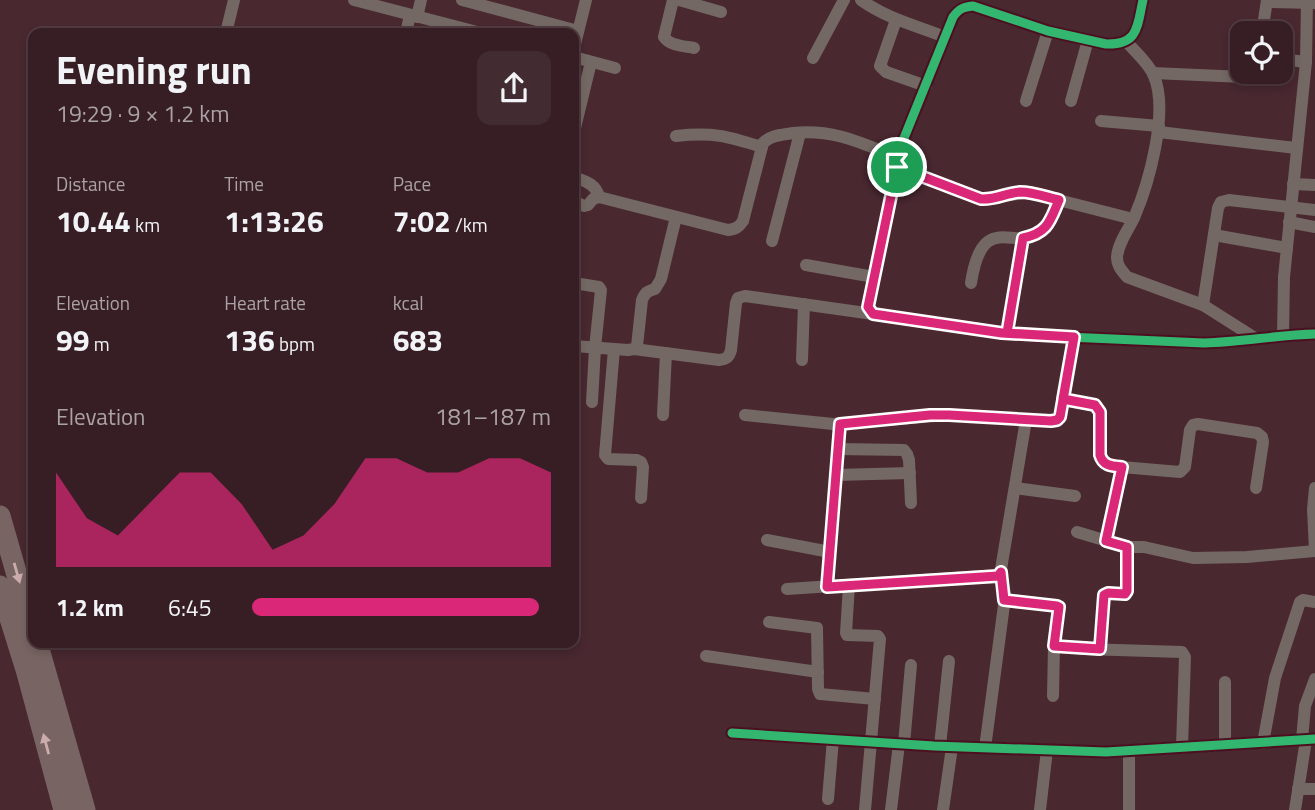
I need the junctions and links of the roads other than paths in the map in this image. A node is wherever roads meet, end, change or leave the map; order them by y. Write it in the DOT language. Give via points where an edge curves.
graph roads {
  1 [pos="234,0"];
  2 [pos="354,0"];
  3 [pos="421,0"];
  4 [pos="462,0"];
  5 [pos="673,0"];
  6 [pos="679,0"];
  7 [pos="845,0"];
  8 [pos="861,0"];
  9 [pos="1143,0"];
  10 [pos="581,1"];
  11 [pos="1267,1"];
  12 [pos="1310,2"];
  13 [pos="722,12"];
  14 [pos="414,16"];
  15 [pos="896,20"];
  16 [pos="1264,21"];
  17 [pos="227,28"];
  18 [pos="409,28"];
  19 [pos="461,28"];
  20 [pos="564,28"];
  21 [pos="578,28"];
  22 [pos="1048,30"];
  23 [pos="945,37"];
  24 [pos="1087,40"];
  25 [pos="1127,42"];
  26 [pos="694,48"];
  27 [pos="579,58"];
  28 [pos="813,58"];
  29 [pos="1309,58"];
  30 [pos="592,62"];
  31 [pos="615,68"];
  32 [pos="1153,73"];
  33 [pos="1230,76"];
  34 [pos="926,86"];
  35 [pos="579,90"];
  36 [pos="1026,101"];
  37 [pos="1071,101"];
  38 [pos="1101,121"];
  39 [pos="1158,129"];
  40 [pos="800,133"];
  41 [pos="676,136"];
  42 [pos="762,148"];
  43 [pos="1296,148"];
  44 [pos="898,162"];
  45 [pos="579,179"];
  46 [pos="1293,184"];
  47 [pos="1315,185"];
  48 [pos="599,197"];
  49 [pos="1059,200"];
  50 [pos="579,204"];
  51 [pos="1291,208"];
  52 [pos="1315,210"];
  53 [pos="676,217"];
  54 [pos="1133,219"];
  55 [pos="1289,222"];
  56 [pos="1315,227"];
  57 [pos="1214,235"];
  58 [pos="1023,238"];
  59 [pos="772,241"];
  60 [pos="1287,248"];
  61 [pos="806,265"];
  62 [pos="874,277"];
  63 [pos="971,283"];
  64 [pos="579,284"];
  65 [pos="804,304"];
  66 [pos="1203,305"];
  67 [pos="873,314"];
  68 [pos="1007,333"];
  69 [pos="1315,334"];
  70 [pos="1283,336"];
  71 [pos="1074,337"];
  72 [pos="1255,338"];
  73 [pos="579,346"];
  74 [pos="594,348"];
  75 [pos="614,349"];
  76 [pos="634,349"];
  77 [pos="666,353"];
  78 [pos="803,360"];
  79 [pos="1063,399"];
  80 [pos="593,402"];
  81 [pos="663,415"];
  82 [pos="745,415"];
  83 [pos="1026,420"];
  84 [pos="840,424"];
  85 [pos="838,449"];
  86 [pos="1122,467"];
  87 [pos="910,473"];
  88 [pos="836,475"];
  89 [pos="1015,488"];
  90 [pos="1256,488"];
  91 [pos="1315,488"];
  92 [pos="1075,496"];
  93 [pos="641,498"];
  94 [pos="911,503"];
  95 [pos="0,516"];
  96 [pos="1077,532"];
  97 [pos="768,540"];
  98 [pos="1106,541"];
  99 [pos="1127,547"];
  100 [pos="1315,551"];
  101 [pos="830,552"];
  102 [pos="1001,572"];
  103 [pos="849,585"];
  104 [pos="0,586"];
  105 [pos="827,587"];
  106 [pos="787,589"];
  107 [pos="1004,600"];
  108 [pos="1315,602"];
  109 [pos="28,614"];
  110 [pos="769,622"];
  111 [pos="1054,646"];
  112 [pos="39,648"];
  113 [pos="1100,649"];
  114 [pos="706,656"];
  115 [pos="949,661"];
  116 [pos="911,665"];
  117 [pos="818,672"];
  118 [pos="1315,680"];
  119 [pos="1225,682"];
  120 [pos="1053,696"];
  121 [pos="875,699"];
  122 [pos="732,733"];
  123 [pos="833,740"];
  124 [pos="1307,740"];
  125 [pos="872,742"];
  126 [pos="1263,743"];
  127 [pos="901,744"];
  128 [pos="1225,745"];
  129 [pos="946,747"];
  130 [pos="1182,747"];
  131 [pos="985,748"];
  132 [pos="1047,750"];
  133 [pos="1129,750"];
  134 [pos="1298,789"];
  135 [pos="1315,789"];
  136 [pos="828,799"];
  137 [pos="64,810"];
  138 [pos="85,810"];
  139 [pos="865,810"];
  140 [pos="891,810"];
  141 [pos="943,810"];
  142 [pos="1040,810"];
  143 [pos="1129,810"];
  144 [pos="1295,810"];
  1 -- 17 [label="street"];
  2 -- 14 [label="street"];
  3 -- 14 [label="street"];
  4 -- 20 [label="street"];
  5 -- 26 [label="street" via="664,37"];
  6 -- 13 [label="street"];
  7 -- 28 [label="street"];
  8 -- 15 [label="street"];
  9 -- 25 [label="street" via="1135,33"];
  10 -- 21 [label="street"];
  11 -- 12 [label="street"];
  11 -- 16 [label="street"];
  12 -- 29 [label="street"];
  14 -- 18 [label="street"];
  14 -- 19 [label="street"];
  15 -- 23 [label="street"];
  15 -- 34 [label="street" via="880,66"];
  22 -- 23 [label="street" via="964,6 953,17"];
  22 -- 24 [label="street"];
  22 -- 36 [label="street"];
  23 -- 34 [label="street"];
  24 -- 25 [label="street"];
  24 -- 37 [label="street"];
  25 -- 32 [label="street"];
  27 -- 30 [label="street"];
  29 -- 43 [label="street"];
  30 -- 31 [label="street"];
  30 -- 35 [label="street"];
  32 -- 33 [label="street"];
  32 -- 39 [label="street" via="1158,88"];
  34 -- 44 [label="street"];
  38 -- 39 [label="street"];
  39 -- 43 [label="street"];
  39 -- 54 [label="street"];
  40 -- 42 [label="street" via="770,137"];
  40 -- 44 [label="street" via="835,134"];
  40 -- 59 [label="street"];
  41 -- 42 [label="street" via="722,135"];
  42 -- 53 [label="street" via="739,226 728,230"];
  43 -- 46 [label="street"];
  44 -- 49 [label="street" via="981,199 1020,192"];
  44 -- 62 [label="street"];
  45 -- 48 [label="street" via="593,185"];
  46 -- 47 [label="street"];
  46 -- 51 [label="street"];
  48 -- 50 [label="street" via="588,205"];
  48 -- 53 [label="street"];
  49 -- 54 [label="street"];
  49 -- 58 [label="street" via="1045,229"];
  51 -- 52 [label="street"];
  51 -- 55 [label="street"];
  51 -- 57 [label="street" via="1221,202"];
  53 -- 76 [label="street" via="662,279 642,300 639,342"];
  54 -- 66 [label="street" via="1119,249 1120,269 1127,277"];
  55 -- 56 [label="street"];
  55 -- 60 [label="street"];
  57 -- 60 [label="street"];
  57 -- 66 [label="street"];
  58 -- 63 [label="street" via="990,240 976,261"];
  58 -- 68 [label="street"];
  60 -- 70 [label="street"];
  61 -- 62 [label="street"];
  62 -- 67 [label="street" via="868,307"];
  64 -- 74 [label="street" via="601,289"];
  65 -- 67 [label="street"];
  65 -- 77 [label="street" via="738,298 730,356 719,360"];
  65 -- 78 [label="street"];
  66 -- 72 [label="street"];
  67 -- 68 [label="street"];
  68 -- 71 [label="street"];
  69 -- 70 [label="street"];
  70 -- 72 [label="street"];
  71 -- 72 [label="street" via="1204,343"];
  71 -- 79 [label="street"];
  73 -- 74 [label="street"];
  74 -- 75 [label="street"];
  74 -- 80 [label="street"];
  75 -- 76 [label="street"];
  75 -- 93 [label="street" via="606,455 641,462"];
  76 -- 77 [label="street"];
  77 -- 81 [label="street"];
  79 -- 83 [label="street" via="1057,420"];
  79 -- 86 [label="street" via="1098,408 1101,460"];
  82 -- 84 [label="street"];
  83 -- 84 [label="street" via="930,415"];
  83 -- 89 [label="street"];
  84 -- 85 [label="street"];
  85 -- 87 [label="street" via="904,450"];
  85 -- 88 [label="street"];
  86 -- 90 [label="street" via="1180,472 1193,425 1257,433 1263,442"];
  86 -- 98 [label="street"];
  87 -- 88 [label="street"];
  87 -- 94 [label="street"];
  88 -- 101 [label="street"];
  89 -- 92 [label="street"];
  89 -- 102 [label="street"];
  91 -- 100 [label="street"];
  95 -- 109 [label="main road, one-way"];
  96 -- 98 [label="street"];
  97 -- 101 [label="street"];
  98 -- 99 [label="street"];
  99 -- 100 [label="street" via="1193,558"];
  99 -- 113 [label="street" via="1127,591 1104,595"];
  101 -- 105 [label="street"];
  102 -- 103 [label="street" via="998,576"];
  102 -- 107 [label="street"];
  103 -- 105 [label="street"];
  103 -- 121 [label="street" via="846,633 879,637"];
  137 -- 104 [label="main road, one-way"];
  105 -- 106 [label="street"];
  107 -- 111 [label="street" via="1057,606"];
  107 -- 131 [label="street"];
  108 -- 126 [label="street" via="1300,602 1275,678"];
  110 -- 117 [label="street" via="817,628"];
  111 -- 113 [label="street"];
  111 -- 120 [label="street"];
  112 -- 138 [label="main road"];
  113 -- 130 [label="street" via="1182,652"];
  114 -- 117 [label="street"];
  115 -- 129 [label="street"];
  116 -- 127 [label="street"];
  117 -- 121 [label="street" via="820,694"];
  118 -- 124 [label="street" via="1305,706"];
  119 -- 128 [label="street"];
  121 -- 125 [label="street"];
  122 -- 123 [label="street"];
  123 -- 125 [label="street"];
  123 -- 136 [label="street"];
  124 -- 126 [label="street"];
  124 -- 134 [label="street"];
  125 -- 127 [label="street"];
  125 -- 139 [label="street"];
  126 -- 128 [label="street"];
  127 -- 129 [label="street"];
  127 -- 140 [label="street"];
  128 -- 130 [label="street"];
  129 -- 131 [label="street"];
  129 -- 141 [label="street"];
  130 -- 133 [label="street"];
  131 -- 132 [label="street"];
  132 -- 133 [label="street"];
  132 -- 142 [label="street"];
  133 -- 143 [label="street"];
  134 -- 135 [label="street"];
  134 -- 144 [label="street"];
}
